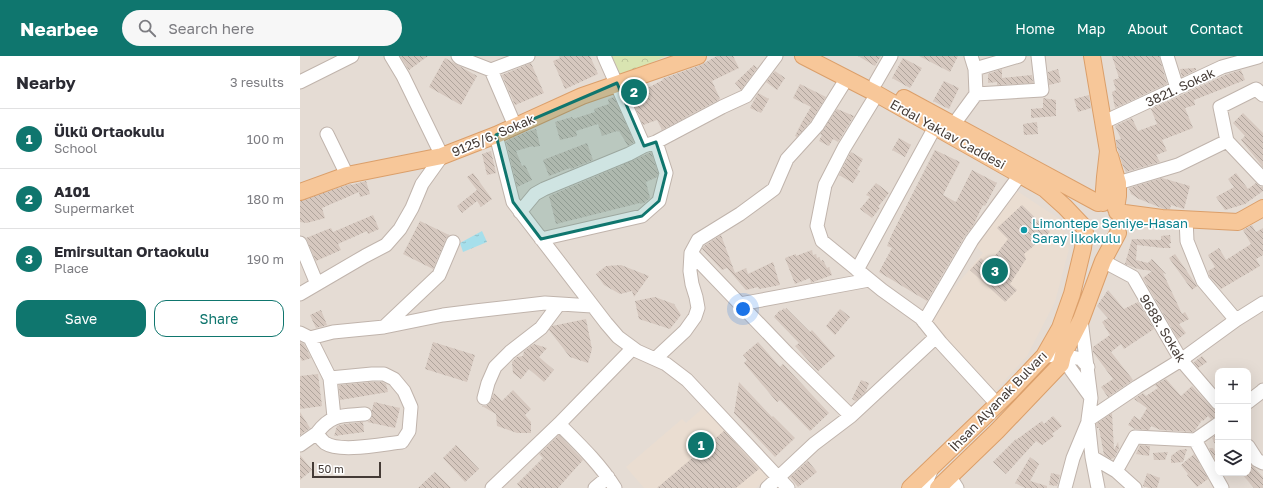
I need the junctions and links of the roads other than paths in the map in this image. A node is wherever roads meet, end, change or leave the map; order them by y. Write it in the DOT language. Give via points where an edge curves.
graph roads {
  1 [pos="352,56"];
  2 [pos="391,56"];
  3 [pos="458,56"];
  4 [pos="528,56"];
  5 [pos="604,56"];
  6 [pos="698,56"];
  7 [pos="776,56"];
  8 [pos="803,56"];
  9 [pos="828,56"];
  10 [pos="891,56"];
  11 [pos="971,56"];
  12 [pos="1019,56"];
  13 [pos="1038,56"];
  14 [pos="1092,56"];
  15 [pos="1167,56"];
  16 [pos="1258,57"];
  17 [pos="685,58"];
  18 [pos="975,69"];
  19 [pos="491,70"];
  20 [pos="847,78"];
  21 [pos="300,82"];
  22 [pos="617,83"];
  23 [pos="876,88"];
  24 [pos="1177,88"];
  25 [pos="976,94"];
  26 [pos="1263,95"];
  27 [pos="1104,122"];
  28 [pos="954,124"];
  29 [pos="515,126"];
  30 [pos="935,127"];
  31 [pos="327,134"];
  32 [pos="496,135"];
  33 [pos="1227,141"];
  34 [pos="650,144"];
  35 [pos="1108,151"];
  36 [pos="442,156"];
  37 [pos="1020,175"];
  38 [pos="347,176"];
  39 [pos="1263,179"];
  40 [pos="1118,183"];
  41 [pos="300,192"];
  42 [pos="1263,208"];
  43 [pos="520,212"];
  44 [pos="1112,215"];
  45 [pos="1186,219"];
  46 [pos="1084,229"];
  47 [pos="541,239"];
  48 [pos="454,242"];
  49 [pos="300,243"];
  50 [pos="691,253"];
  51 [pos="1103,260"];
  52 [pos="857,270"];
  53 [pos="869,280"];
  54 [pos="317,284"];
  55 [pos="300,294"];
  56 [pos="1263,303"];
  57 [pos="558,304"];
  58 [pos="740,304"];
  59 [pos="592,306"];
  60 [pos="1081,320"];
  61 [pos="1236,320"];
  62 [pos="924,322"];
  63 [pos="384,327"];
  64 [pos="1060,328"];
  65 [pos="305,336"];
  66 [pos="936,336"];
  67 [pos="633,348"];
  68 [pos="1044,356"];
  69 [pos="655,359"];
  70 [pos="1181,360"];
  71 [pos="1064,362"];
  72 [pos="1088,367"];
  73 [pos="330,378"];
  74 [pos="1263,390"];
  75 [pos="484,398"];
  76 [pos="1091,398"];
  77 [pos="1215,400"];
  78 [pos="1251,400"];
  79 [pos="998,404"];
  80 [pos="365,414"];
  81 [pos="851,416"];
  82 [pos="334,418"];
  83 [pos="1088,420"];
  84 [pos="559,424"];
  85 [pos="1215,426"];
  86 [pos="320,437"];
  87 [pos="1195,440"];
  88 [pos="300,445"];
  89 [pos="1251,451"];
  90 [pos="1092,457"];
  91 [pos="1263,463"];
  92 [pos="933,466"];
  93 [pos="1116,472"];
  94 [pos="778,478"];
  95 [pos="611,482"];
  96 [pos="954,483"];
  97 [pos="492,488"];
  98 [pos="595,488"];
  99 [pos="767,488"];
  100 [pos="788,488"];
  101 [pos="910,488"];
  102 [pos="924,488"];
  103 [pos="938,488"];
  104 [pos="1065,488"];
  105 [pos="1098,488"];
  106 [pos="1135,488"];
  107 [pos="1222,488"];
  1 -- 21 [label="street"];
  2 -- 36 [label="street"];
  3 -- 19 [label="street"];
  4 -- 19 [label="street"];
  5 -- 22 [label="street"];
  6 -- 17 [label="main road, 9125/6. Sokak"];
  7 -- 34 [label="street" via="746,96"];
  8 -- 20 [label="main road, Erdal Yaklav Caddesi"];
  9 -- 23 [label="main road, Erdal Yaklav Caddesi"];
  10 -- 23 [label="street"];
  11 -- 18 [label="street"];
  12 -- 18 [label="street"];
  13 -- 25 [label="street" via="1042,90"];
  14 -- 27 [label="main road"];
  15 -- 24 [label="street"];
  16 -- 24 [label="street, 3821. Sokak" via="1222,67"];
  17 -- 22 [label="main road, 9125/6. Sokak"];
  18 -- 25 [label="street"];
  19 -- 29 [label="street"];
  20 -- 23 [label="main road, Erdal Yaklav Caddesi"];
  20 -- 50 [label="street" via="817,126 786,159 774,189 698,240"];
  22 -- 29 [label="main road, 9125/6. Sokak"];
  22 -- 34 [label="street"];
  23 -- 28 [label="main road, Erdal Yaklav Caddesi"];
  23 -- 30 [label="main road, Erdal Yaklav Caddesi"];
  23 -- 52 [label="street" via="824,185 817,226 822,241"];
  24 -- 27 [label="street, 3821. Sokak"];
  25 -- 28 [label="street"];
  26 -- 33 [label="street" via="1256,89 1220,107"];
  27 -- 35 [label="main road"];
  28 -- 44 [label="main road, Erdal Yaklav Caddesi"];
  29 -- 32 [label="main road, 9125/6. Sokak"];
  30 -- 37 [label="main road, Erdal Yaklav Caddesi"];
  30 -- 52 [label="street"];
  31 -- 38 [label="street"];
  32 -- 36 [label="main road, 9125/6. Sokak"];
  32 -- 43 [label="street" via="513,202"];
  33 -- 39 [label="street"];
  33 -- 40 [label="street" via="1178,165"];
  34 -- 43 [label="street" via="535,194"];
  34 -- 47 [label="street" via="666,172 659,201 642,216"];
  35 -- 40 [label="main road"];
  35 -- 44 [label="main road" via="1104,177"];
  36 -- 38 [label="main road, 9125/6. Sokak"];
  36 -- 54 [label="street" via="422,184 400,229 386,245"];
  37 -- 46 [label="main road, Erdal Yaklav Caddesi" via="1045,189"];
  37 -- 62 [label="street" via="972,240"];
  38 -- 41 [label="main road, 9125/6. Sokak"];
  40 -- 44 [label="main road" via="1118,196"];
  42 -- 45 [label="main road" via="1238,222"];
  43 -- 47 [label="street"];
  44 -- 45 [label="main road"];
  44 -- 46 [label="main road, İhsan Alyanak Bulvarı" via="1092,205 1084,214"];
  44 -- 46 [label="main road, Erdal Yaklav Caddesi" via="1113,238 1108,241 1101,242 1089,237"];
  44 -- 51 [label="main road, İhsan Alyanak Bulvarı"];
  45 -- 61 [label="street" via="1187,241 1203,281"];
  46 -- 64 [label="main road, İhsan Alyanak Bulvarı" via="1083,248 1072,294"];
  47 -- 59 [label="street"];
  48 -- 63 [label="street" via="439,275"];
  49 -- 54 [label="street"];
  50 -- 58 [label="street"];
  50 -- 69 [label="street" via="690,271 698,308 695,317"];
  51 -- 60 [label="main road, İhsan Alyanak Bulvarı"];
  51 -- 70 [label="street, 9688. Sokak" via="1133,277"];
  52 -- 53 [label="street"];
  53 -- 58 [label="street"];
  53 -- 62 [label="street"];
  54 -- 55 [label="street"];
  56 -- 61 [label="street"];
  57 -- 59 [label="street"];
  57 -- 63 [label="street" via="545,303 443,315"];
  57 -- 75 [label="street" via="541,328 495,367"];
  58 -- 81 [label="street"];
  59 -- 67 [label="street" via="618,337"];
  60 -- 71 [label="main road, İhsan Alyanak Bulvarı"];
  60 -- 72 [label="street"];
  61 -- 70 [label="street"];
  62 -- 66 [label="street"];
  63 -- 65 [label="street"];
  64 -- 68 [label="main road, İhsan Alyanak Bulvarı"];
  64 -- 71 [label="street"];
  65 -- 73 [label="street"];
  66 -- 79 [label="street"];
  66 -- 81 [label="street"];
  67 -- 69 [label="street"];
  67 -- 84 [label="street"];
  68 -- 71 [label="street"];
  68 -- 79 [label="main road, İhsan Alyanak Bulvarı"];
  69 -- 94 [label="street" via="666,364 686,380"];
  70 -- 77 [label="street, 9688. Sokak"];
  70 -- 83 [label="street"];
  71 -- 72 [label="street" via="1080,360"];
  71 -- 76 [label="street"];
  71 -- 96 [label="main road, İhsan Alyanak Bulvarı"];
  72 -- 76 [label="street"];
  73 -- 82 [label="street"];
  73 -- 86 [label="street" via="384,374 394,379 404,391 411,406 409,431 402,442 353,448 333,446"];
  74 -- 78 [label="street"];
  76 -- 83 [label="street"];
  79 -- 92 [label="main road, İhsan Alyanak Bulvarı"];
  80 -- 82 [label="street"];
  81 -- 94 [label="street" via="814,444"];
  82 -- 86 [label="street" via="328,421"];
  83 -- 90 [label="street"];
  83 -- 104 [label="street" via="1073,458"];
  84 -- 95 [label="street" via="588,453"];
  84 -- 97 [label="street"];
  85 -- 87 [label="street"];
  86 -- 88 [label="street"];
  87 -- 93 [label="street" via="1135,437"];
  87 -- 107 [label="street"];
  89 -- 91 [label="street" via="1257,460"];
  90 -- 93 [label="street"];
  90 -- 105 [label="street"];
  92 -- 101 [label="main road, İhsan Alyanak Bulvarı"];
  92 -- 102 [label="street"];
  93 -- 106 [label="street"];
  94 -- 99 [label="street"];
  94 -- 100 [label="street"];
  95 -- 98 [label="street"];
  96 -- 103 [label="main road, İhsan Alyanak Bulvarı"];
}
